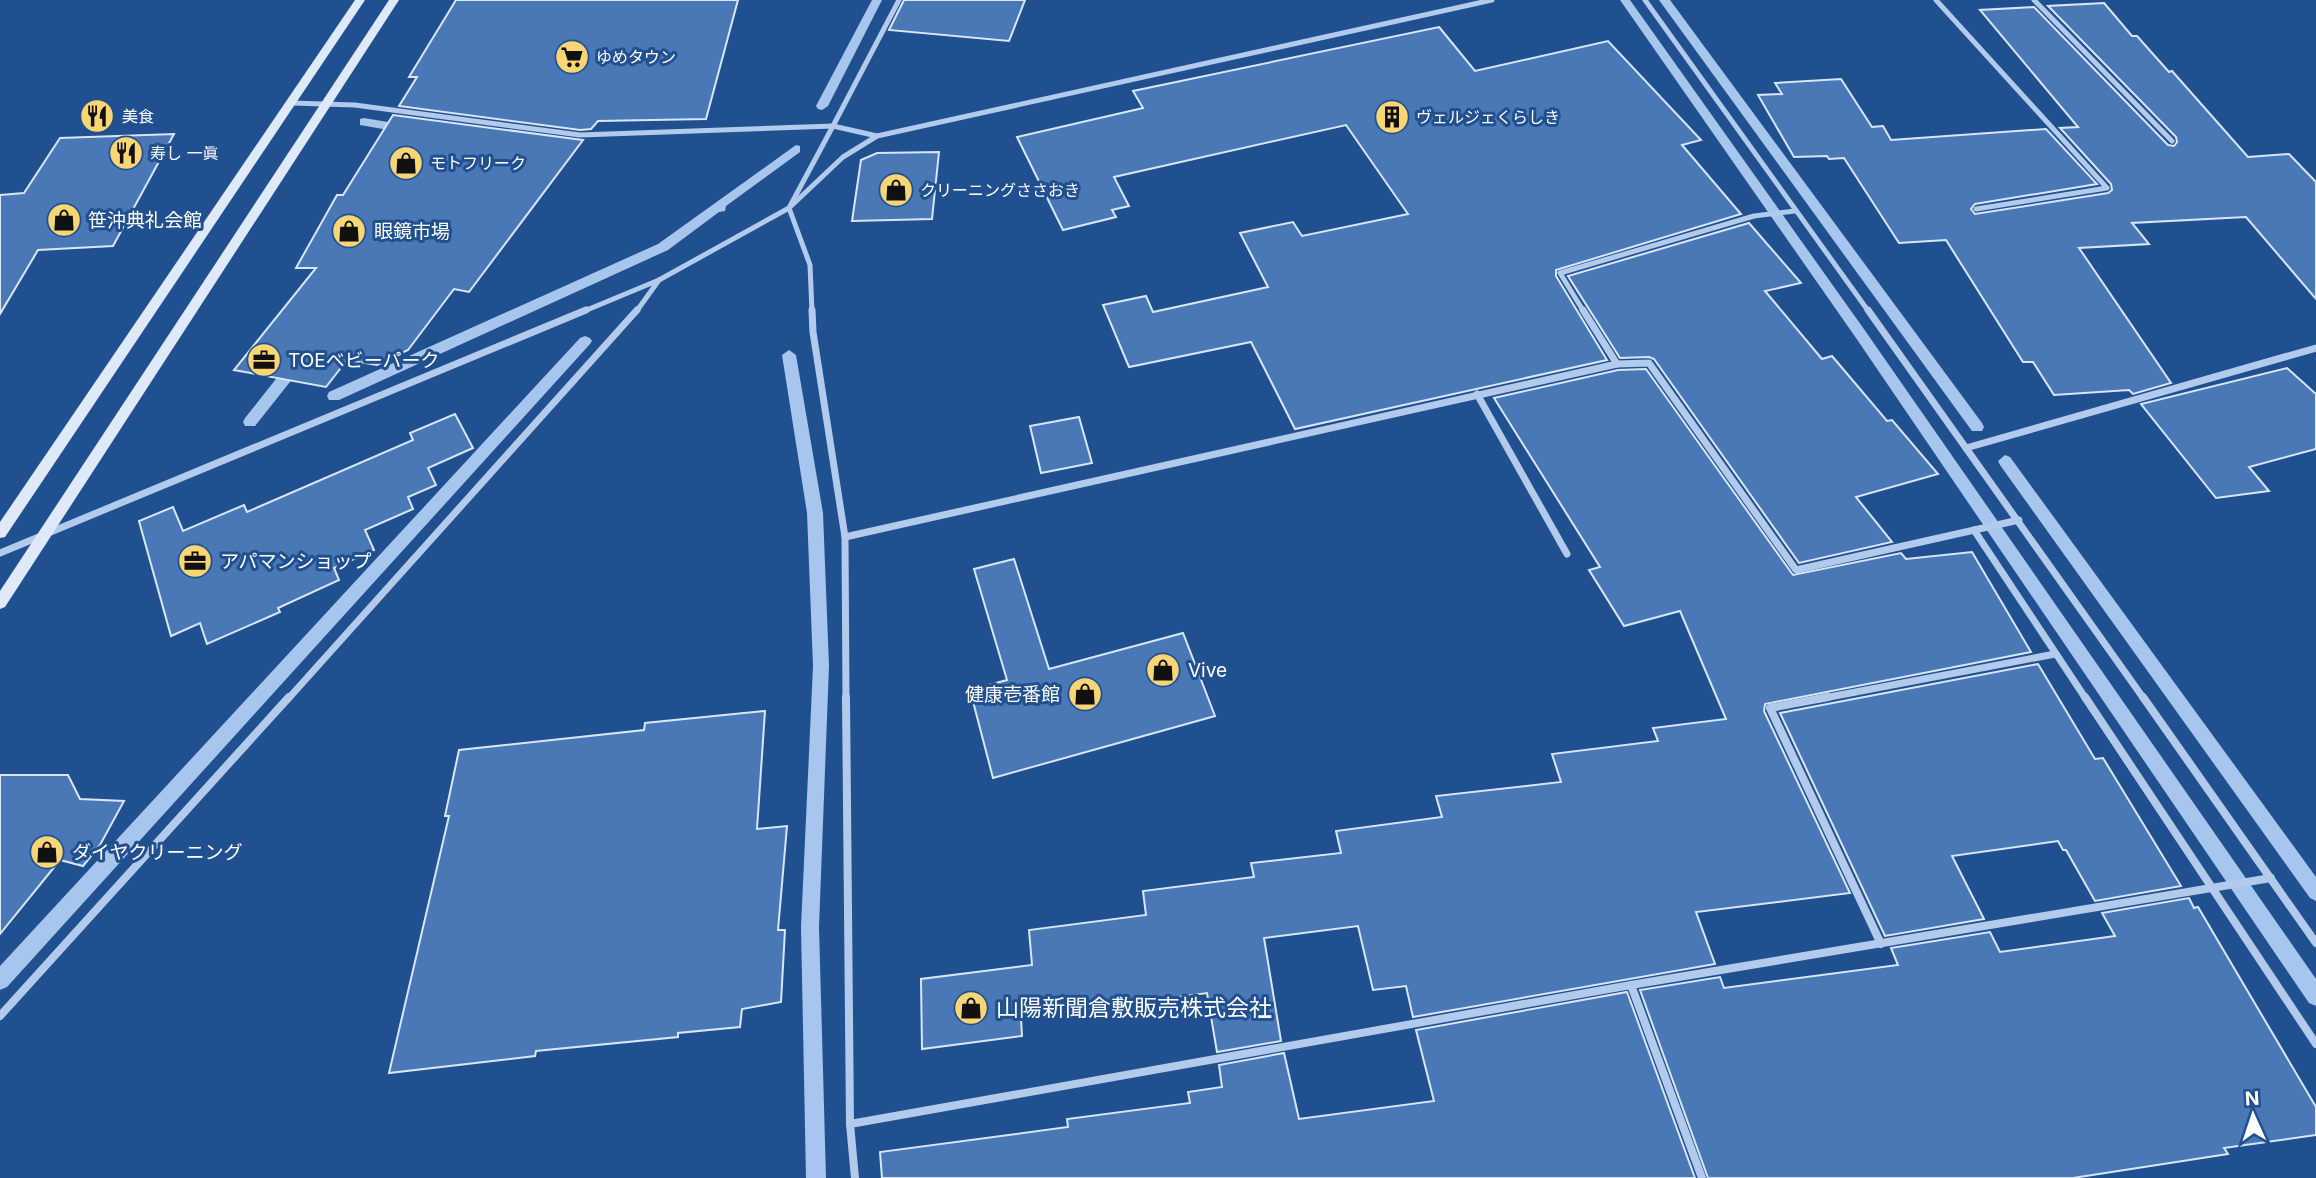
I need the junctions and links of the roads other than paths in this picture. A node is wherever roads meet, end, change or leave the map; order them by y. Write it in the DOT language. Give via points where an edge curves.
graph roads {
  1 [pos="360,0"];
  2 [pos="394,0"];
  3 [pos="899,0"];
  4 [pos="1492,0"];
  5 [pos="1645,0"];
  6 [pos="1936,0"];
  7 [pos="2034,0"];
  8 [pos="291,103"];
  9 [pos="326,103"];
  10 [pos="833,125"];
  11 [pos="877,136"];
  12 [pos="2172,141"];
  13 [pos="789,208"];
  14 [pos="1976,209"];
  15 [pos="1795,211"];
  16 [pos="659,279"];
  17 [pos="2316,348"];
  18 [pos="1617,364"];
  19 [pos="1477,394"];
  20 [pos="1966,447"];
  21 [pos="2019,520"];
  22 [pos="1974,530"];
  23 [pos="0,533"];
  24 [pos="44,535"];
  25 [pos="845,537"];
  26 [pos="0,554"];
  27 [pos="1567,554"];
  28 [pos="0,603"];
  29 [pos="2055,654"];
  30 [pos="2271,878"];
  31 [pos="2214,888"];
  32 [pos="2316,943"];
  33 [pos="1881,944"];
  34 [pos="1631,985"];
  35 [pos="0,1016"];
  36 [pos="2316,1044"];
  37 [pos="850,1124"];
  38 [pos="855,1178"];
  39 [pos="1702,1178"];
  1 -- 8 [label="street"];
  2 -- 9 [label="street"];
  3 -- 10 [label="street"];
  4 -- 11 [label="street"];
  5 -- 15 [label="street"];
  6 -- 14 [label="street" via="2107,188"];
  7 -- 12 [label="street"];
  8 -- 9 [label="street"];
  8 -- 23 [label="street"];
  9 -- 10 [label="street" via="580,135"];
  9 -- 24 [label="street"];
  10 -- 11 [label="street"];
  10 -- 13 [label="street"];
  11 -- 13 [label="street" via="843,157"];
  13 -- 16 [label="street"];
  13 -- 25 [label="street" via="810,265 813,332"];
  15 -- 18 [label="street" via="1765,215 1560,273"];
  15 -- 20 [label="street"];
  16 -- 24 [label="street"];
  16 -- 35 [label="street" via="628,323"];
  17 -- 20 [label="street"];
  18 -- 19 [label="street"];
  18 -- 22 [label="street" via="1648,363 1796,570"];
  19 -- 25 [label="street"];
  19 -- 27 [label="street"];
  20 -- 21 [label="street"];
  21 -- 22 [label="street"];
  21 -- 30 [label="street"];
  22 -- 29 [label="street"];
  24 -- 26 [label="street"];
  24 -- 28 [label="street"];
  25 -- 37 [label="street"];
  29 -- 31 [label="street"];
  29 -- 33 [label="street" via="1770,708"];
  30 -- 31 [label="street"];
  30 -- 32 [label="street"];
  31 -- 33 [label="street"];
  31 -- 36 [label="street"];
  33 -- 34 [label="street"];
  34 -- 37 [label="street"];
  34 -- 39 [label="street"];
  37 -- 38 [label="street"];
}
